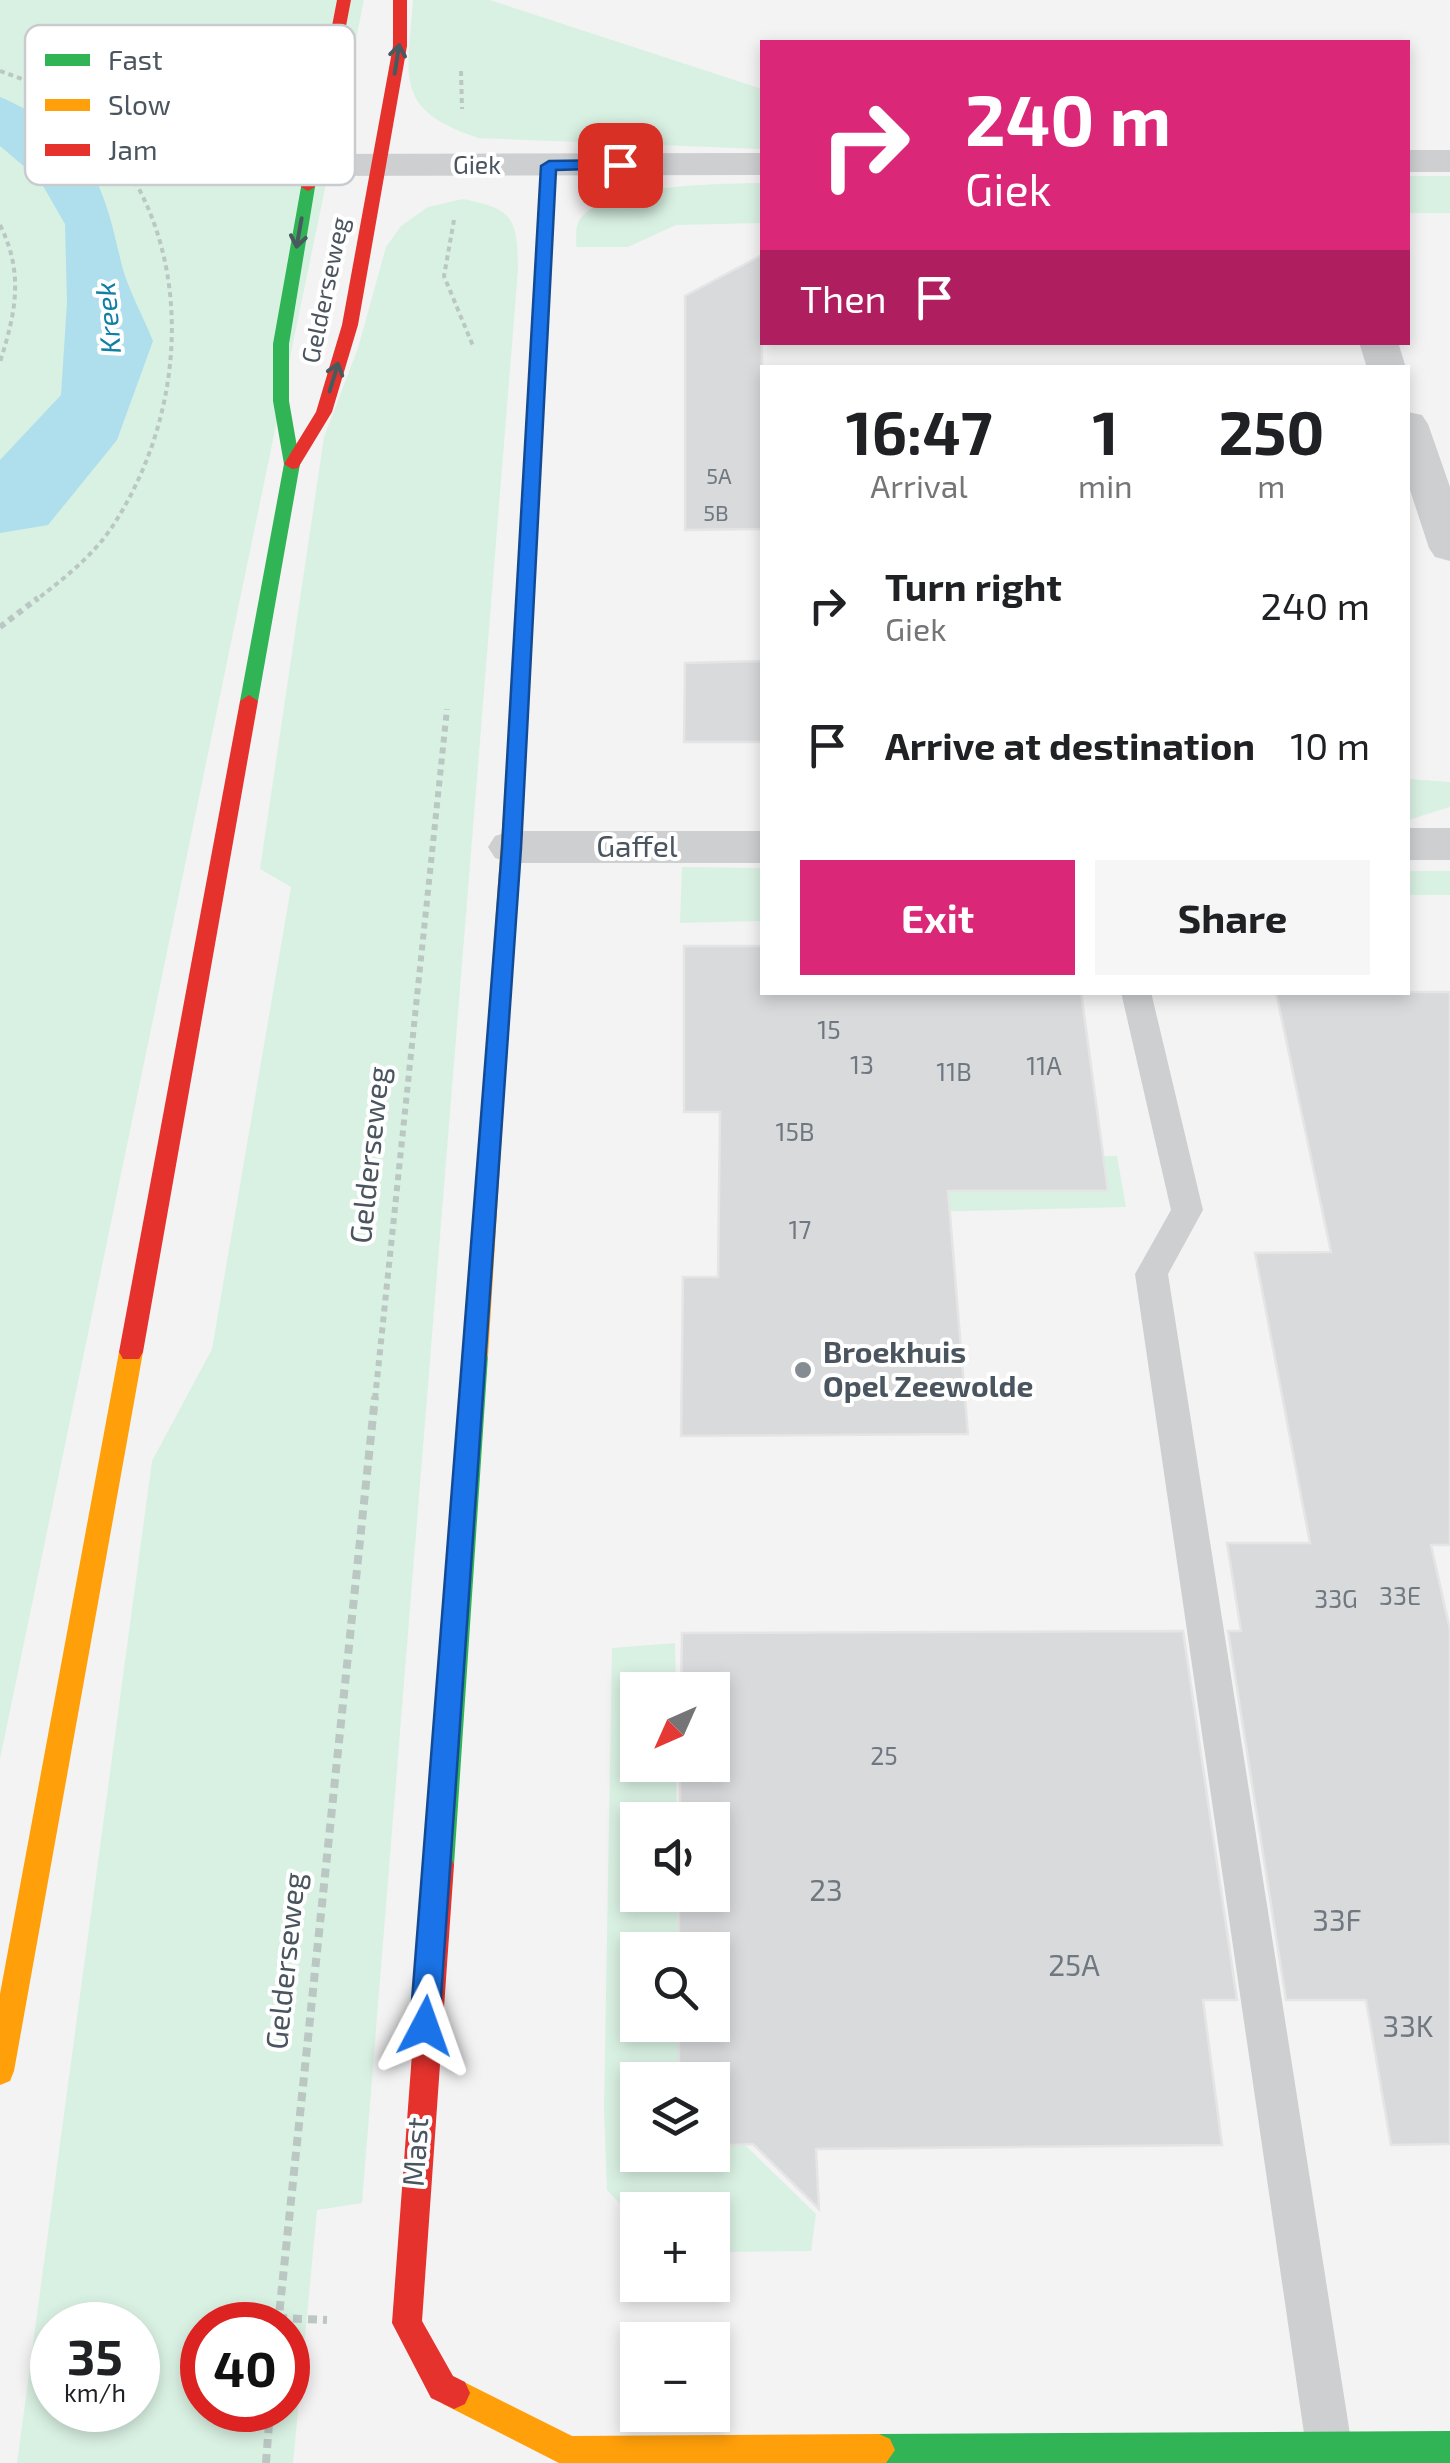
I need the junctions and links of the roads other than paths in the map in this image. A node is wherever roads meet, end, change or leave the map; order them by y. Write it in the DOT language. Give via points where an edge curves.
graph roads {
  1 [pos="344,0"];
  2 [pos="400,0"];
  3 [pos="339,25"];
  4 [pos="1410,161"];
  5 [pos="1450,161"];
  6 [pos="760,164"];
  7 [pos="355,166"];
  8 [pos="379,166"];
  9 [pos="549,166"];
  10 [pos="308,185"];
  11 [pos="1410,430"];
  12 [pos="292,464"];
  13 [pos="1450,548"];
  14 [pos="1410,844"];
  15 [pos="1450,844"];
  16 [pos="760,846"];
  17 [pos="512,848"];
  18 [pos="1137,995"];
  19 [pos="0,2071"];
  20 [pos="1450,2446"];
  21 [pos="1329,2448"];
  22 [pos="1094,2456"];
  1 -- 3 [label="street, Gelderseweg"];
  8 -- 2 [label="street, Gelderseweg, one-way" via="400,46"];
  4 -- 5 [label="street"];
  6 -- 9 [label="street, Giek"];
  7 -- 8 [label="street, Giek"];
  8 -- 9 [label="street, Giek"];
  12 -- 8 [label="street, Gelderseweg, one-way" via="324,412 350,324"];
  9 -- 17 [label="street, Mast"];
  10 -- 12 [label="street, Gelderseweg, one-way" via="281,344 281,401"];
  11 -- 13 [label="street"];
  12 -- 19 [label="street, Gelderseweg"];
  14 -- 15 [label="street"];
  16 -- 17 [label="street, Gaffel"];
  17 -- 22 [label="street, Mast" via="406,2322 442,2387 570,2452"];
  18 -- 21 [label="lane" via="1186,1210 1150,1274"];
  20 -- 21 [label="street, Mast"];
  21 -- 22 [label="street, Mast"];
}
